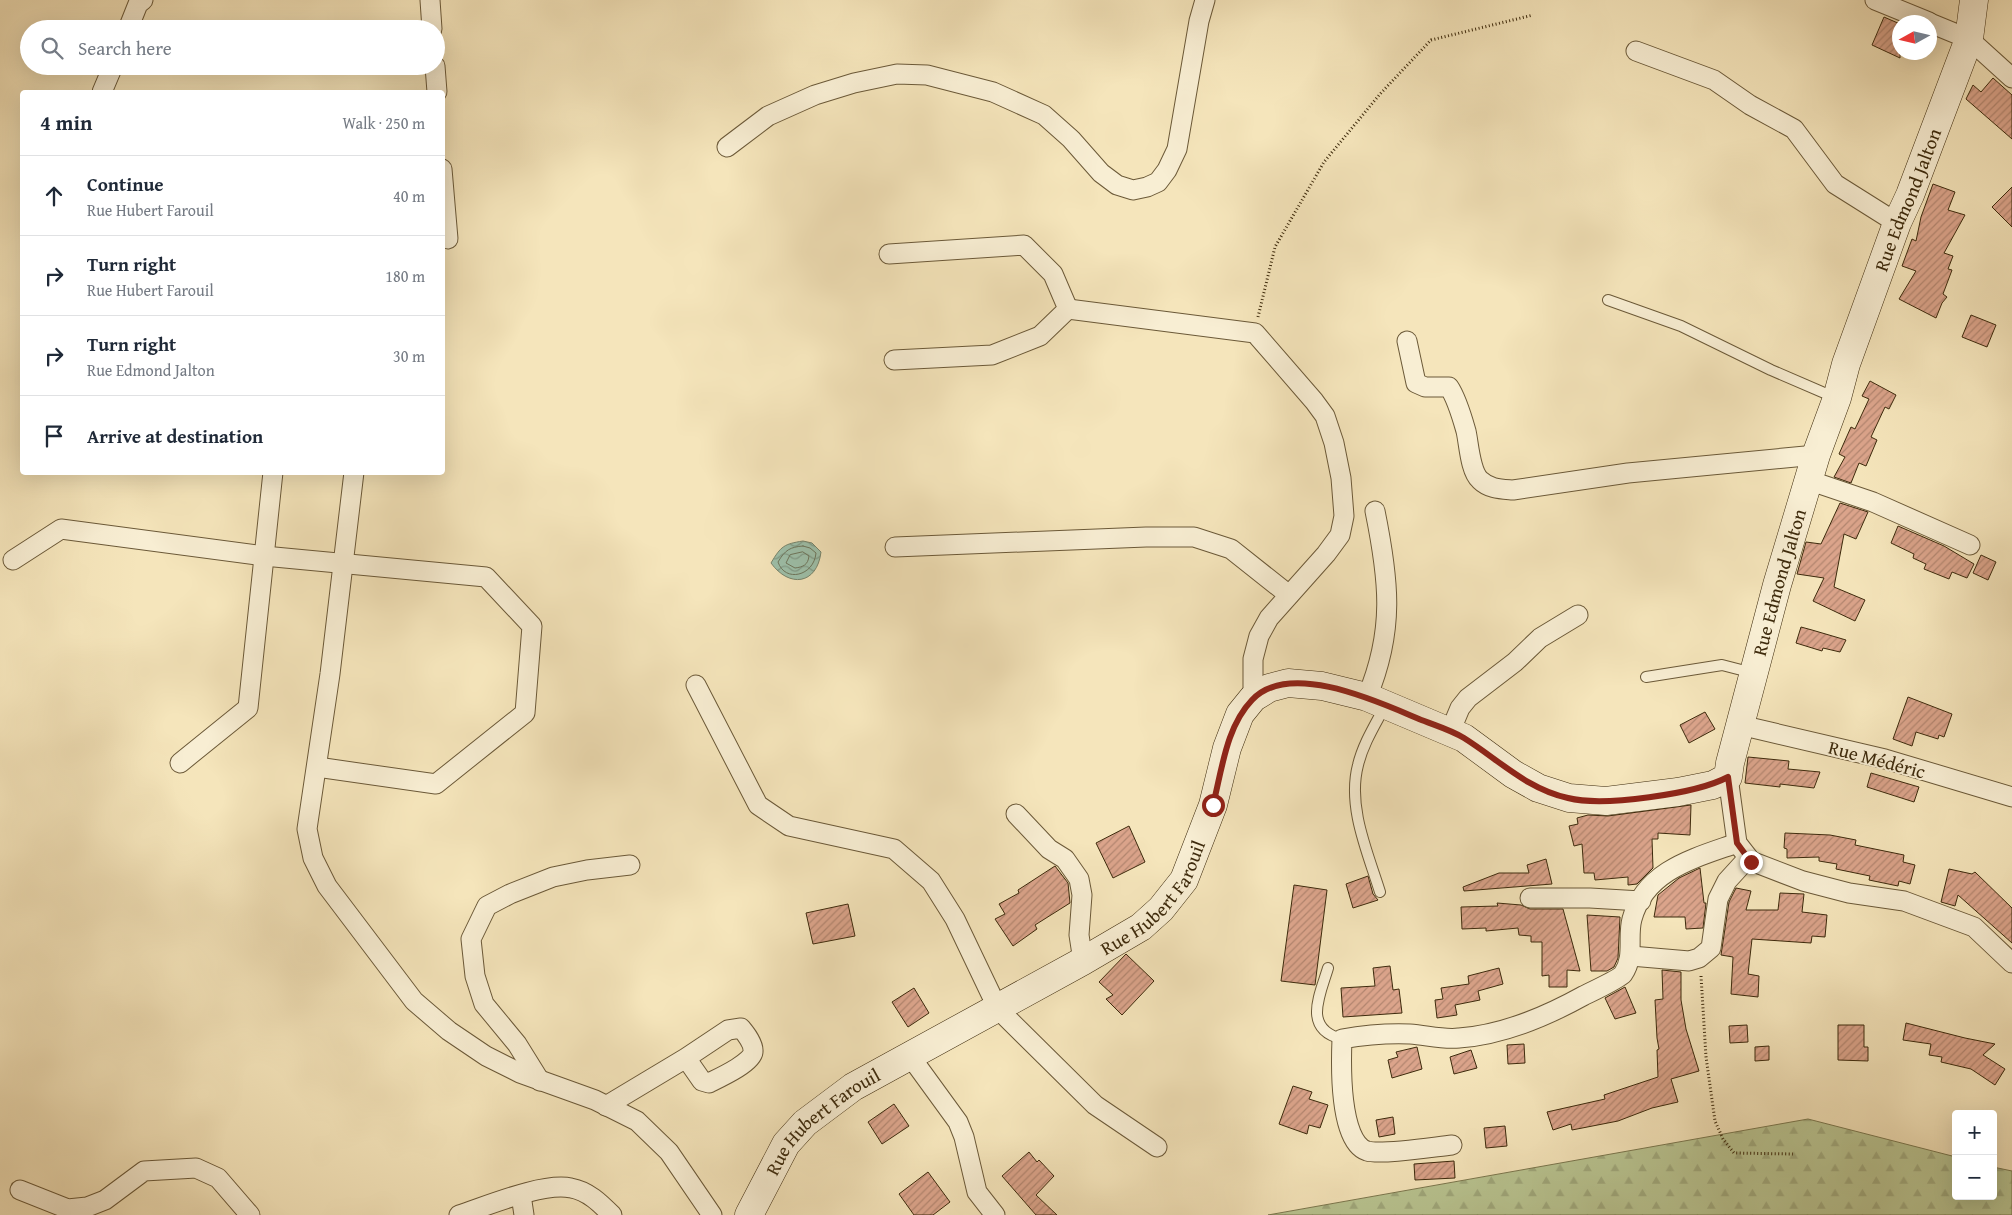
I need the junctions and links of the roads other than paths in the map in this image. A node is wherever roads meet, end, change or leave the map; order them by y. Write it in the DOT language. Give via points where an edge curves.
graph roads {
  1 [pos="143,0"];
  2 [pos="430,0"];
  3 [pos="1205,0"];
  4 [pos="1875,0"];
  5 [pos="1974,0"];
  6 [pos="1910,15"];
  7 [pos="132,20"];
  8 [pos="431,20"];
  9 [pos="1937,26"];
  10 [pos="1969,39"];
  11 [pos="1636,51"];
  12 [pos="109,75"];
  13 [pos="436,75"];
  14 [pos="2012,78"];
  15 [pos="103,90"];
  16 [pos="437,90"];
  17 [pos="727,147"];
  18 [pos="445,204"];
  19 [pos="1897,222"];
  20 [pos="448,239"];
  21 [pos="890,254"];
  22 [pos="1608,300"];
  23 [pos="1068,309"];
  24 [pos="1407,341"];
  25 [pos="894,360"];
  26 [pos="1837,398"];
  27 [pos="1812,467"];
  28 [pos="273,475"];
  29 [pos="354,475"];
  30 [pos="1375,511"];
  31 [pos="1970,545"];
  32 [pos="894,548"];
  33 [pos="264,556"];
  34 [pos="13,560"];
  35 [pos="343,564"];
  36 [pos="1289,595"];
  37 [pos="1578,615"];
  38 [pos="1754,673"];
  39 [pos="1646,678"];
  40 [pos="696,685"];
  41 [pos="1253,698"];
  42 [pos="1376,701"];
  43 [pos="1740,725"];
  44 [pos="1450,732"];
  45 [pos="180,763"];
  46 [pos="317,767"];
  47 [pos="1728,777"];
  48 [pos="2012,797"];
  49 [pos="1016,814"];
  50 [pos="1743,850"];
  51 [pos="630,865"];
  52 [pos="1380,892"];
  53 [pos="1530,898"];
  54 [pos="1641,901"];
  55 [pos="1631,956"];
  56 [pos="1083,961"];
  57 [pos="2012,963"];
  58 [pos="1328,968"];
  59 [pos="998,1007"];
  60 [pos="1342,1038"];
  61 [pos="910,1056"];
  62 [pos="686,1058"];
  63 [pos="540,1081"];
  64 [pos="606,1106"];
  65 [pos="1452,1145"];
  66 [pos="1158,1147"];
  67 [pos="20,1190"];
  68 [pos="522,1194"];
  69 [pos="250,1215"];
  70 [pos="459,1215"];
  71 [pos="524,1215"];
  72 [pos="612,1215"];
  73 [pos="712,1215"];
  74 [pos="749,1215"];
  75 [pos="995,1215"];
  1 -- 7 [label="street"];
  2 -- 8 [label="street"];
  3 -- 17 [label="street" via="1177,149 1158,182 1147,187 1133,190 1118,185 1101,173 1044,115 993,92 927,75 897,74 815,94 768,116"];
  4 -- 6 [label="street"];
  5 -- 10 [label="street, Rue Edmond Jalton"];
  9 -- 10 [label="street"];
  10 -- 14 [label="street"];
  10 -- 19 [label="street, Rue Edmond Jalton"];
  11 -- 19 [label="street" via="1714,80 1750,105 1794,129 1835,184"];
  12 -- 15 [label="street"];
  13 -- 16 [label="street"];
  18 -- 20 [label="street"];
  19 -- 26 [label="street, Rue Edmond Jalton"];
  21 -- 23 [label="street" via="1024,245 1053,274"];
  22 -- 26 [label="lane" via="1681,326"];
  23 -- 25 [label="street" via="1040,336 992,355"];
  23 -- 36 [label="street" via="1255,333 1314,400 1325,416 1334,443 1344,516 1340,535"];
  24 -- 27 [label="street" via="1416,383 1449,387 1466,431 1474,472 1478,479 1497,489 1513,490 1628,473"];
  26 -- 27 [label="street, Rue Edmond Jalton"];
  27 -- 31 [label="street" via="1873,502"];
  27 -- 38 [label="street, Rue Edmond Jalton"];
  28 -- 33 [label="street"];
  29 -- 35 [label="street"];
  30 -- 42 [label="street" via="1382,546 1388,615"];
  32 -- 36 [label="street" via="1194,537 1231,549"];
  33 -- 34 [label="street" via="61,529"];
  33 -- 35 [label="street"];
  33 -- 45 [label="street" via="248,708"];
  35 -- 46 [label="street"];
  35 -- 46 [label="street" via="486,577 532,626 524,713 436,784"];
  36 -- 41 [label="street" via="1269,618 1259,636 1253,659"];
  37 -- 44 [label="street" via="1540,638 1515,662 1477,689 1460,708"];
  38 -- 39 [label="lane" via="1722,665"];
  38 -- 43 [label="street, Rue Edmond Jalton"];
  40 -- 59 [label="street" via="758,805 789,826 894,849 931,881 955,920"];
  41 -- 42 [label="street, Rue Hubert Farouil" via="1269,688 1288,683 1322,686"];
  41 -- 56 [label="street, Rue Hubert Farouil" via="1240,714 1227,748 1213,805 1184,880 1161,910 1141,927"];
  42 -- 44 [label="street, Rue Hubert Farouil"];
  42 -- 52 [label="lane" via="1358,766 1354,795"];
  43 -- 47 [label="street, Rue Edmond Jalton"];
  43 -- 48 [label="street, Rue Médéric" via="1885,759"];
  44 -- 47 [label="street, Rue Hubert Farouil" via="1538,788 1569,798 1606,801 1678,792 1713,785"];
  46 -- 63 [label="street" via="307,829 313,858 326,886 414,1001 449,1031 486,1056"];
  47 -- 50 [label="street, Rue Edmond Jalton"];
  49 -- 56 [label="street" via="1050,849 1065,859 1079,879 1082,895 1079,934"];
  50 -- 54 [label="street" via="1687,861 1664,873 1645,891"];
  50 -- 55 [label="street" via="1718,899 1711,948 1699,958 1689,961"];
  50 -- 57 [label="street" via="1751,862 1774,872 1849,892 1904,901 1974,927"];
  51 -- 63 [label="street" via="553,876 510,894 487,906 471,939 474,976 484,1004"];
  53 -- 54 [label="street"];
  54 -- 55 [label="street" via="1632,920"];
  55 -- 60 [label="street" via="1622,975 1524,1024 1489,1034 1458,1039 1409,1034"];
  56 -- 59 [label="street, Rue Hubert Farouil"];
  58 -- 60 [label="lane" via="1316,1009 1317,1020 1333,1036"];
  59 -- 61 [label="street, Rue Hubert Farouil"];
  59 -- 66 [label="street" via="1038,1052 1095,1105"];
  60 -- 65 [label="street" via="1346,1116 1353,1140 1359,1148 1381,1152"];
  61 -- 74 [label="street, Rue Hubert Farouil" via="853,1087 805,1123 786,1144"];
  61 -- 75 [label="street" via="958,1122 977,1192"];
  62 -- 64 [label="street"];
  63 -- 64 [label="street"];
  64 -- 73 [label="street" via="637,1120 669,1152"];
  67 -- 69 [label="street" via="68,1208 87,1207 105,1200 144,1171 196,1168 218,1178"];
  68 -- 70 [label="street"];
  68 -- 71 [label="street"];
  68 -- 72 [label="street" via="554,1187 571,1188 595,1198"];
}
